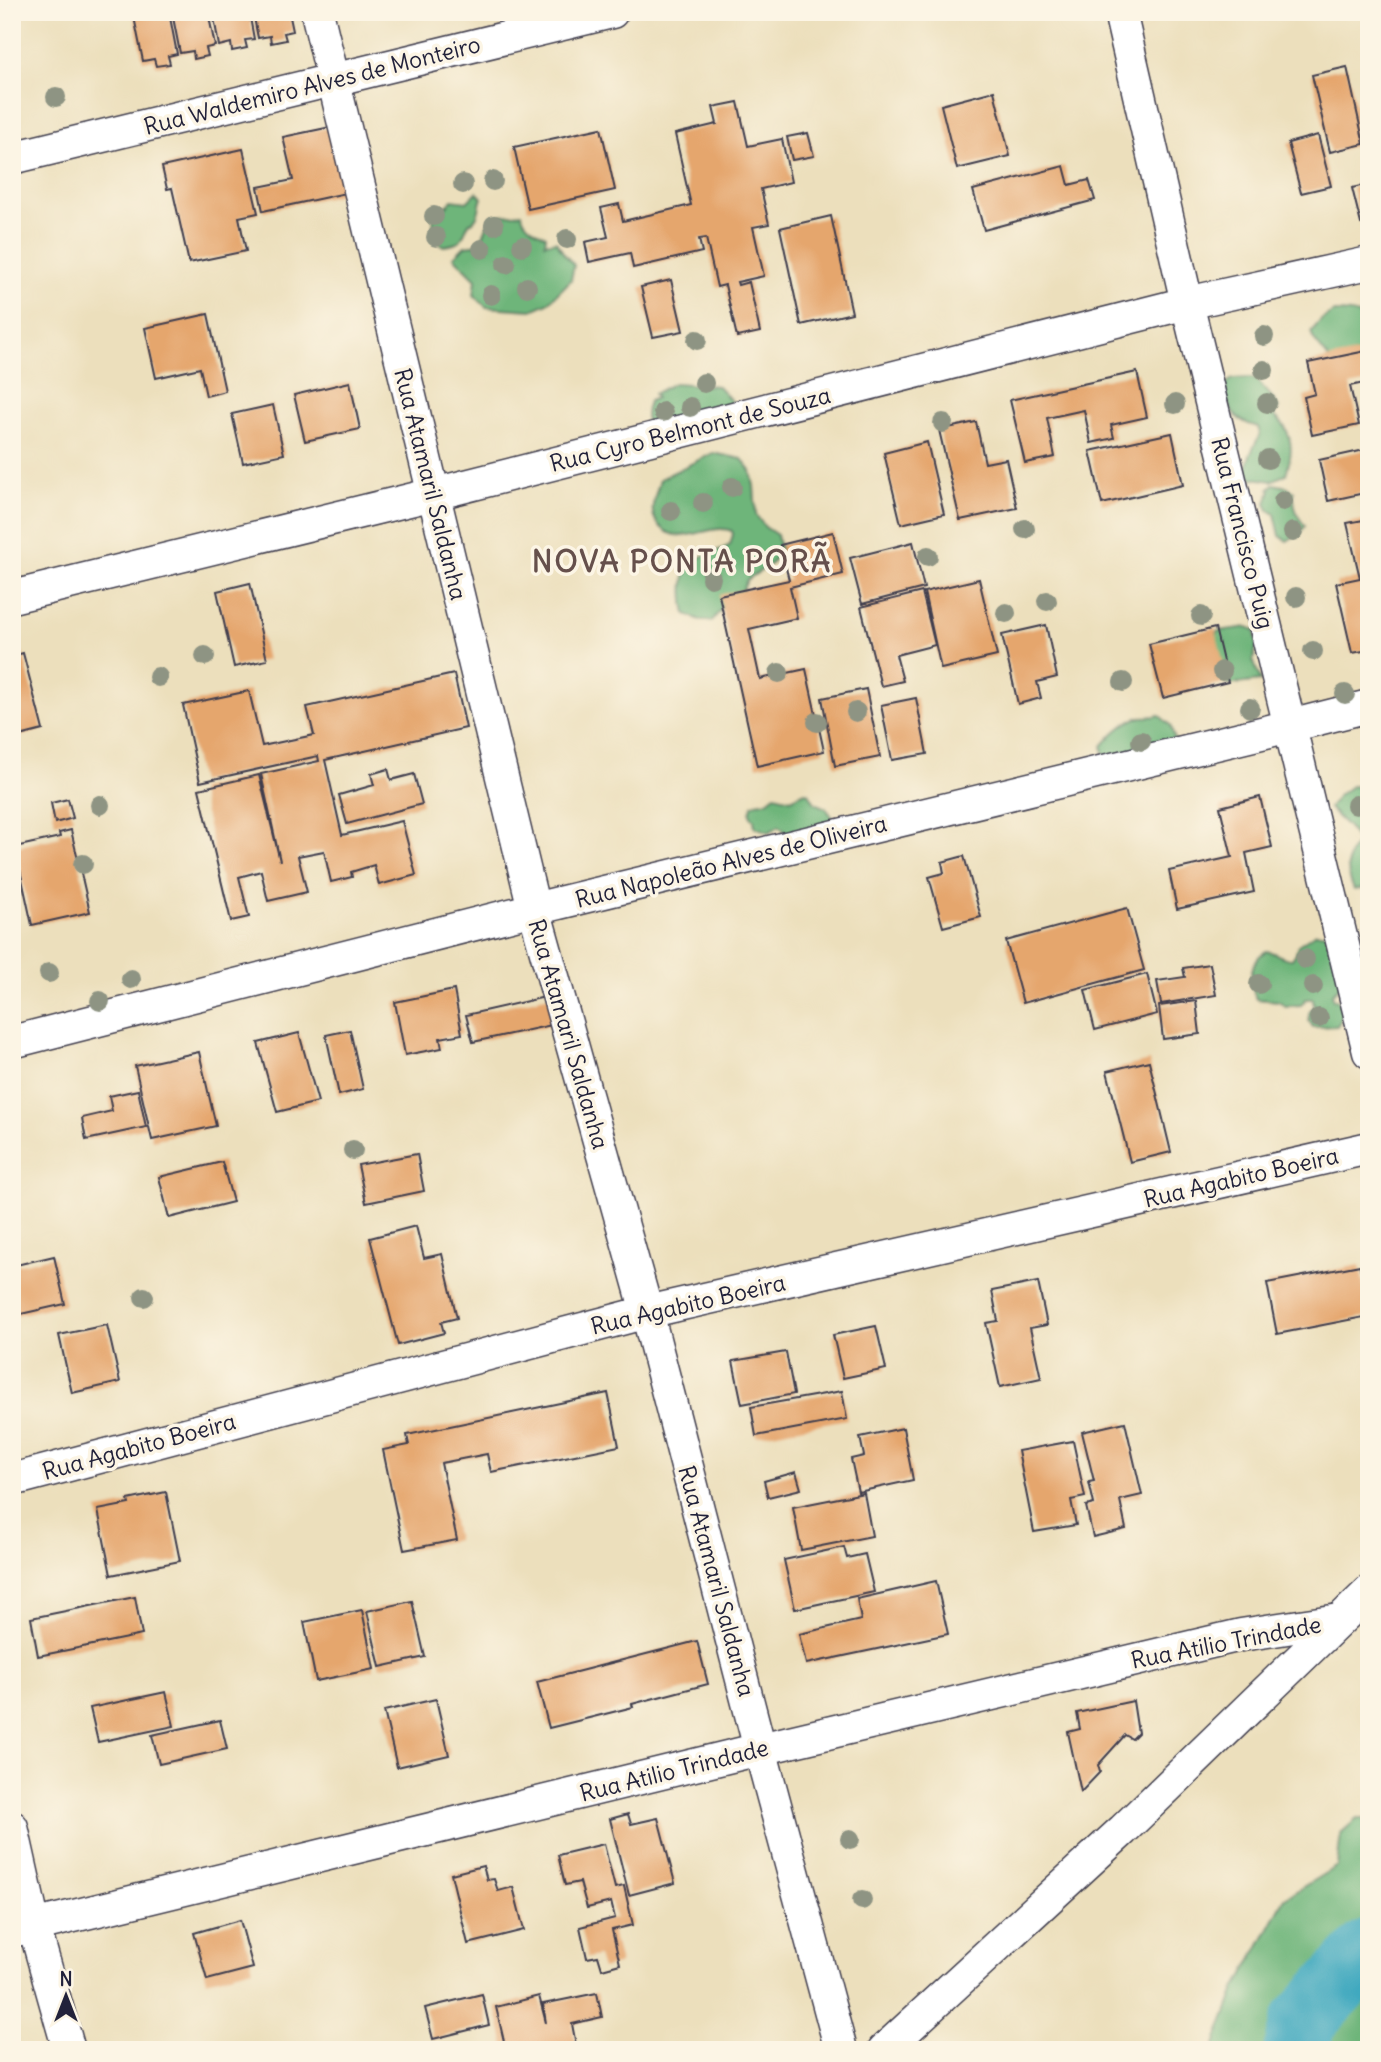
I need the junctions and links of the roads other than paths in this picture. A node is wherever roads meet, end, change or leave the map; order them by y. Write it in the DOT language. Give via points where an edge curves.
graph roads {
  1 [pos="317,12"];
  2 [pos="612,12"];
  3 [pos="1120,12"];
  4 [pos="333,80"];
  5 [pos="12,158"];
  6 [pos="1369,263"];
  7 [pos="1187,303"];
  8 [pos="434,494"];
  9 [pos="12,597"];
  10 [pos="1369,706"];
  11 [pos="1290,726"];
  12 [pos="534,909"];
  13 [pos="12,1042"];
  14 [pos="1369,1052"];
  15 [pos="1369,1148"];
  16 [pos="647,1312"];
  17 [pos="12,1480"];
  18 [pos="1369,1592"];
  19 [pos="1339,1620"];
  20 [pos="760,1749"];
  21 [pos="12,1827"];
  22 [pos="23,1929"];
  23 [pos="69,2050"];
  24 [pos="841,2050"];
  25 [pos="884,2050"];
  1 -- 4 [label="street, Rua Atamaril Saldanha"];
  2 -- 4 [label="street, Rua Waldemiro Alves de Monteiro"];
  3 -- 7 [label="street, Rua Francisco Puig"];
  4 -- 5 [label="street, Rua Waldemiro Alves de Monteiro"];
  4 -- 8 [label="street, Rua Atamaril Saldanha"];
  6 -- 7 [label="street, Rua Cyro Belmont de Souza"];
  7 -- 8 [label="street, Rua Cyro Belmont de Souza"];
  7 -- 11 [label="street, Rua Francisco Puig"];
  8 -- 9 [label="street, Rua Cyro Belmont de Souza"];
  8 -- 12 [label="street, Rua Atamaril Saldanha"];
  10 -- 11 [label="street, Rua Napoleão Alves de Oliveira"];
  11 -- 12 [label="street, Rua Napoleão Alves de Oliveira"];
  11 -- 14 [label="street, Rua Francisco Puig"];
  12 -- 13 [label="street, Rua Napoleão Alves de Oliveira"];
  12 -- 16 [label="street, Rua Atamaril Saldanha"];
  15 -- 16 [label="street, Rua Agabito Boeira"];
  16 -- 17 [label="street, Rua Agabito Boeira"];
  16 -- 20 [label="street, Rua Atamaril Saldanha"];
  18 -- 19 [label="street"];
  19 -- 20 [label="street, Rua Atilio Trindade" via="1241,1635"];
  19 -- 25 [label="street" via="1124,1830"];
  20 -- 22 [label="street, Rua Atilio Trindade"];
  20 -- 24 [label="street, Rua Atamaril Saldanha"];
  21 -- 22 [label="street"];
  22 -- 23 [label="street"];
}
